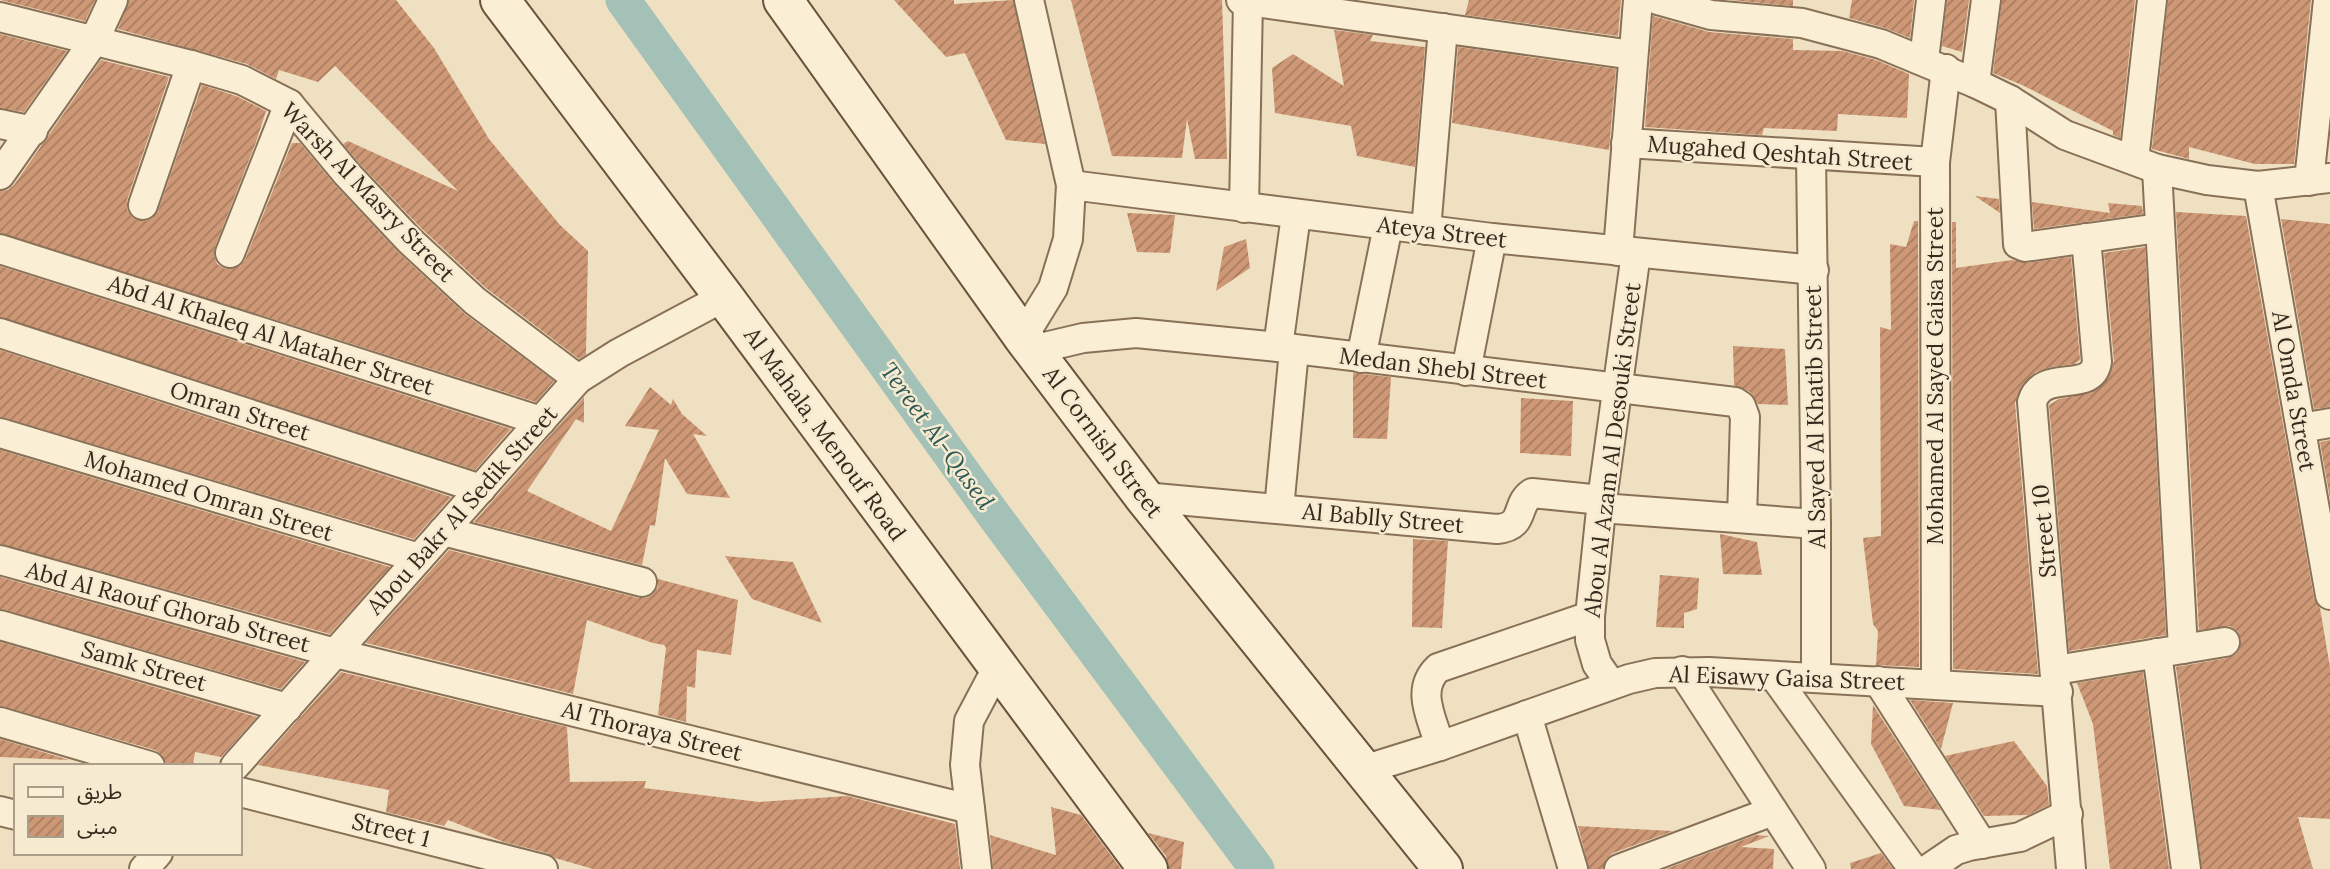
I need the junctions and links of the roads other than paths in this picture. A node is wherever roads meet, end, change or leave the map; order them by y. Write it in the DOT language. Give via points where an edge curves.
graph roads {
  1 [pos="113,0"];
  2 [pos="500,0"];
  3 [pos="783,0"];
  4 [pos="1029,0"];
  5 [pos="1244,0"];
  6 [pos="1638,0"];
  7 [pos="1658,0"];
  8 [pos="1931,0"];
  9 [pos="1986,0"];
  10 [pos="2152,0"];
  11 [pos="2328,0"];
  12 [pos="1333,6"];
  13 [pos="1715,7"];
  14 [pos="1804,11"];
  15 [pos="0,17"];
  16 [pos="1443,28"];
  17 [pos="94,41"];
  18 [pos="1633,55"];
  19 [pos="1935,64"];
  20 [pos="191,65"];
  21 [pos="1975,83"];
  22 [pos="2010,100"];
  23 [pos="289,104"];
  24 [pos="0,124"];
  25 [pos="33,131"];
  26 [pos="1626,143"];
  27 [pos="1811,156"];
  28 [pos="1935,162"];
  29 [pos="2145,165"];
  30 [pos="0,175"];
  31 [pos="2320,180"];
  32 [pos="1071,185"];
  33 [pos="2258,186"];
  34 [pos="143,205"];
  35 [pos="1244,208"];
  36 [pos="1296,215"];
  37 [pos="1388,226"];
  38 [pos="2160,228"];
  39 [pos="1426,230"];
  40 [pos="1492,238"];
  41 [pos="2086,238"];
  42 [pos="0,249"];
  43 [pos="1627,252"];
  44 [pos="230,253"];
  45 [pos="1814,270"];
  46 [pos="724,297"];
  47 [pos="0,333"];
  48 [pos="1028,343"];
  49 [pos="1286,349"];
  50 [pos="1361,358"];
  51 [pos="1466,371"];
  52 [pos="578,379"];
  53 [pos="1617,389"];
  54 [pos="541,421"];
  55 [pos="2330,423"];
  56 [pos="2301,428"];
  57 [pos="0,433"];
  58 [pos="481,489"];
  59 [pos="1144,496"];
  60 [pos="1601,504"];
  61 [pos="1279,509"];
  62 [pos="1742,519"];
  63 [pos="1816,524"];
  64 [pos="443,531"];
  65 [pos="419,558"];
  66 [pos="0,560"];
  67 [pos="642,582"];
  68 [pos="2330,595"];
  69 [pos="1590,616"];
  70 [pos="0,625"];
  71 [pos="2225,642"];
  72 [pos="2170,651"];
  73 [pos="335,653"];
  74 [pos="997,668"];
  75 [pos="1682,671"];
  76 [pos="1774,676"];
  77 [pos="1816,678"];
  78 [pos="1878,681"];
  79 [pos="2057,681"];
  80 [pos="1611,684"];
  81 [pos="1936,684"];
  82 [pos="287,708"];
  83 [pos="1527,715"];
  84 [pos="0,722"];
  85 [pos="1440,746"];
  86 [pos="142,764"];
  87 [pos="237,764"];
  88 [pos="1363,769"];
  89 [pos="242,793"];
  90 [pos="970,809"];
  91 [pos="1773,811"];
  92 [pos="2068,814"];
  93 [pos="1982,844"];
  94 [pos="543,869"];
  95 [pos="977,869"];
  96 [pos="1148,869"];
  97 [pos="1443,869"];
  98 [pos="1573,869"];
  99 [pos="1619,869"];
  100 [pos="1811,869"];
  101 [pos="1913,869"];
  102 [pos="1927,869"];
  103 [pos="2071,869"];
  104 [pos="2186,869"];
  1 -- 17 [label="street"];
  2 -- 46 [label="main road, Al Mahala, Menouf Road"];
  3 -- 48 [label="main road, Al Cornish Street"];
  4 -- 32 [label="street"];
  5 -- 12 [label="street"];
  5 -- 35 [label="street"];
  6 -- 18 [label="street, Abou Al Azam Al Desouki Street"];
  7 -- 13 [label="street"];
  8 -- 19 [label="street, Mohamed Al Sayed Gaisa Street"];
  9 -- 21 [label="street"];
  10 -- 29 [label="street"];
  11 -- 31 [label="street"];
  12 -- 16 [label="street"];
  13 -- 14 [label="street"];
  14 -- 19 [label="street"];
  15 -- 17 [label="street, Warsh Al Masry Street"];
  16 -- 18 [label="street"];
  16 -- 39 [label="street"];
  17 -- 20 [label="street, Warsh Al Masry Street"];
  17 -- 25 [label="street"];
  18 -- 26 [label="street, Abou Al Azam Al Desouki Street"];
  19 -- 21 [label="street"];
  19 -- 28 [label="street, Mohamed Al Sayed Gaisa Street"];
  20 -- 23 [label="street, Warsh Al Masry Street" via="242,80"];
  20 -- 34 [label="street"];
  21 -- 22 [label="street"];
  22 -- 29 [label="street" via="2066,135"];
  22 -- 41 [label="street" via="2018,244 2025,247"];
  23 -- 44 [label="street"];
  23 -- 52 [label="street, Warsh Al Masry Street" via="409,240 475,301"];
  24 -- 25 [label="street"];
  25 -- 30 [label="street"];
  26 -- 27 [label="street, Mugahed Qeshtah Street"];
  26 -- 43 [label="street, Abou Al Azam Al Desouki Street"];
  27 -- 28 [label="street, Mugahed Qeshtah Street"];
  27 -- 45 [label="street, Al Sayed Al Khatib Street"];
  28 -- 81 [label="street, Mohamed Al Sayed Gaisa Street"];
  29 -- 33 [label="street"];
  29 -- 38 [label="street"];
  31 -- 33 [label="street"];
  32 -- 35 [label="street, Ateya Street"];
  32 -- 48 [label="street" via="1068,239 1053,288"];
  33 -- 56 [label="street, Al Omda Street"];
  35 -- 36 [label="street, Ateya Street"];
  36 -- 37 [label="street, Ateya Street"];
  36 -- 49 [label="street"];
  37 -- 39 [label="street, Ateya Street"];
  37 -- 50 [label="street"];
  38 -- 41 [label="street"];
  38 -- 72 [label="street"];
  39 -- 40 [label="street, Ateya Street"];
  40 -- 43 [label="street, Ateya Street"];
  40 -- 51 [label="street"];
  41 -- 79 [label="street, Street 10" via="2096,370 2083,379 2047,384 2039,388 2032,402"];
  42 -- 54 [label="street, Abd Al Khaleq Al Mataher Street"];
  43 -- 45 [label="street, Ateya Street"];
  43 -- 53 [label="street, Abou Al Azam Al Desouki Street"];
  45 -- 63 [label="street, Al Sayed Al Khatib Street"];
  46 -- 52 [label="street, Abou Bakr Al Sedik Street"];
  46 -- 74 [label="main road, Al Mahala, Menouf Road"];
  47 -- 58 [label="street, Omran Street"];
  48 -- 49 [label="street, Medan Shebl Street" via="1136,333"];
  48 -- 59 [label="main road, Al Cornish Street"];
  49 -- 50 [label="street, Medan Shebl Street"];
  49 -- 61 [label="street"];
  50 -- 51 [label="street, Medan Shebl Street"];
  51 -- 53 [label="street, Medan Shebl Street"];
  52 -- 54 [label="street, Abou Bakr Al Sedik Street"];
  53 -- 60 [label="street, Abou Al Azam Al Desouki Street"];
  53 -- 62 [label="street, Medan Shebl Street" via="1741,406 1745,417"];
  54 -- 58 [label="street, Abou Bakr Al Sedik Street"];
  55 -- 56 [label="street"];
  56 -- 68 [label="street, Al Omda Street"];
  57 -- 65 [label="street, Mohamed Omran Street"];
  58 -- 64 [label="street, Abou Bakr Al Sedik Street"];
  59 -- 61 [label="street, Al Bablly Street"];
  59 -- 88 [label="main road, Al Cornish Street"];
  60 -- 61 [label="street, Al Bablly Street" via="1532,493 1524,500 1515,523 1497,529"];
  60 -- 62 [label="street"];
  60 -- 69 [label="street, Abou Al Azam Al Desouki Street"];
  62 -- 63 [label="street"];
  63 -- 77 [label="street, Al Sayed Al Khatib Street"];
  64 -- 65 [label="street, Abou Bakr Al Sedik Street"];
  64 -- 67 [label="street"];
  65 -- 73 [label="street, Abou Bakr Al Sedik Street"];
  66 -- 73 [label="street, Abd Al Raouf Ghorab Street"];
  69 -- 80 [label="street, Abou Al Azam Al Desouki Street" via="1597,664"];
  69 -- 85 [label="street" via="1438,668 1425,688"];
  70 -- 82 [label="street, Samk Street"];
  71 -- 72 [label="street, Al Eisawy Gaisa Street"];
  72 -- 79 [label="street, Al Eisawy Gaisa Street"];
  72 -- 104 [label="street"];
  73 -- 82 [label="street, Abou Bakr Al Sedik Street"];
  73 -- 90 [label="street, Al Thoraya Street"];
  74 -- 90 [label="street" via="969,721 965,765"];
  74 -- 96 [label="main road, Al Mahala, Menouf Road"];
  75 -- 76 [label="street, Al Eisawy Gaisa Street"];
  75 -- 80 [label="street, Al Eisawy Gaisa Street"];
  75 -- 91 [label="street"];
  76 -- 77 [label="street, Al Eisawy Gaisa Street"];
  76 -- 101 [label="street"];
  77 -- 78 [label="street, Al Eisawy Gaisa Street"];
  78 -- 81 [label="street, Al Eisawy Gaisa Street"];
  78 -- 93 [label="street"];
  79 -- 81 [label="street, Al Eisawy Gaisa Street"];
  79 -- 92 [label="street, Street 10"];
  80 -- 83 [label="street, Al Eisawy Gaisa Street"];
  82 -- 87 [label="street, Abou Bakr Al Sedik Street"];
  83 -- 85 [label="street, Al Eisawy Gaisa Street"];
  83 -- 98 [label="street"];
  84 -- 86 [label="street"];
  85 -- 88 [label="street, Al Eisawy Gaisa Street"];
  88 -- 97 [label="main road, Al Cornish Street"];
  89 -- 94 [label="street, Street 1"];
  90 -- 95 [label="street"];
  91 -- 99 [label="street"];
  91 -- 100 [label="street"];
  92 -- 93 [label="street" via="2020,837"];
  92 -- 103 [label="street, Street 10"];
  93 -- 102 [label="street" via="1956,850"];
}
